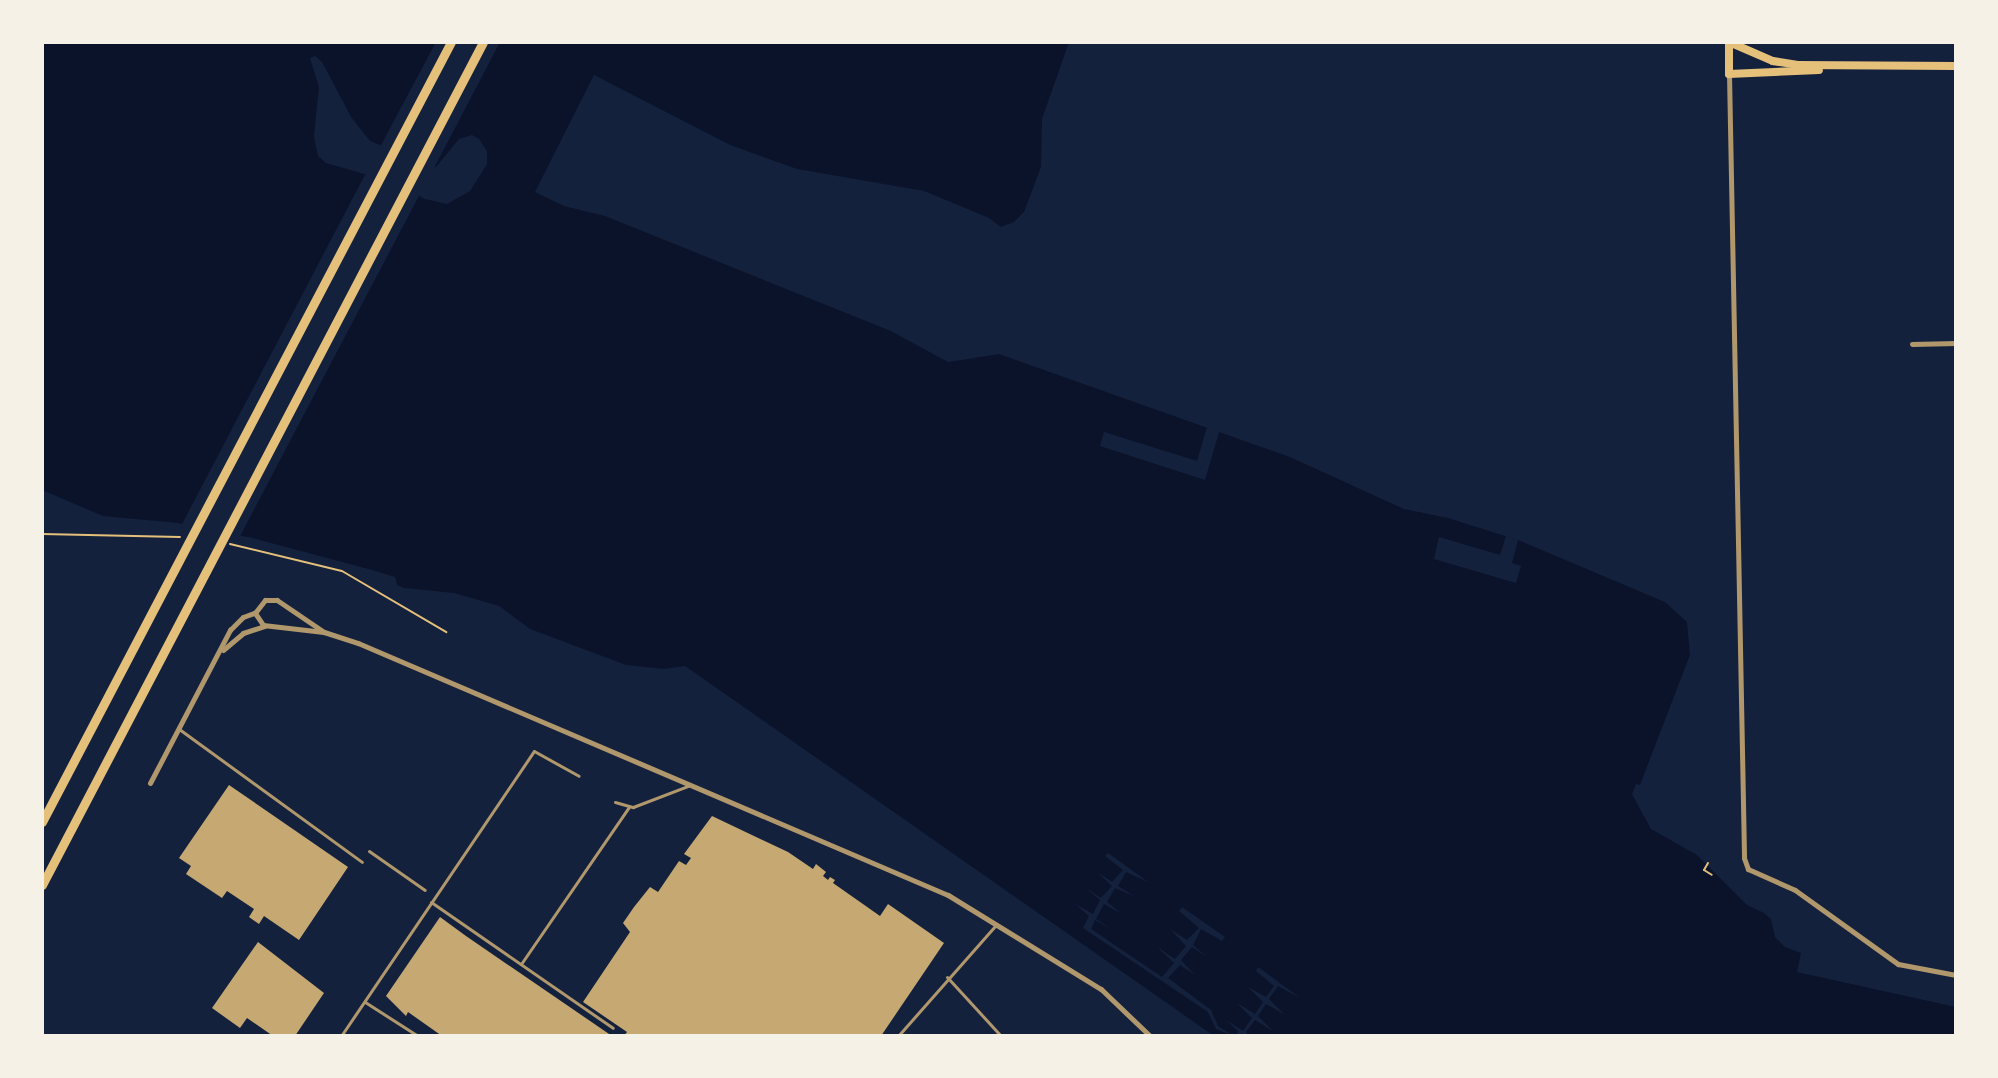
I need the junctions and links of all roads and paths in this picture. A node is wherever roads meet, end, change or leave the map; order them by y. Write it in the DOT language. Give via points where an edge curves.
graph roads {
  1 [pos="451,42"];
  2 [pos="483,42"];
  3 [pos="1729,42"];
  4 [pos="1956,66"];
  5 [pos="1832,67"];
  6 [pos="1729,74"];
  7 [pos="1956,343"];
  8 [pos="1912,344"];
  9 [pos="42,534"];
  10 [pos="192,538"];
  11 [pos="227,544"];
  12 [pos="255,613"];
  13 [pos="266,626"];
  14 [pos="324,632"];
  15 [pos="446,632"];
  16 [pos="220,653"];
  17 [pos="179,729"];
  18 [pos="579,776"];
  19 [pos="150,783"];
  20 [pos="692,785"];
  21 [pos="615,802"];
  22 [pos="629,807"];
  23 [pos="42,822"];
  24 [pos="369,851"];
  25 [pos="362,862"];
  26 [pos="1708,863"];
  27 [pos="1712,875"];
  28 [pos="42,885"];
  29 [pos="425,890"];
  30 [pos="431,902"];
  31 [pos="996,925"];
  32 [pos="521,964"];
  33 [pos="1956,975"];
  34 [pos="947,976"];
  35 [pos="365,1002"];
  36 [pos="613,1028"];
  37 [pos="341,1036"];
  38 [pos="418,1036"];
  39 [pos="898,1036"];
  40 [pos="1001,1036"];
  41 [pos="1150,1036"];
  1 -- 23 [label="highway"];
  2 -- 28 [label="highway"];
  3 -- 5 [label="main road" via="1773,61"];
  3 -- 6 [label="main road"];
  4 -- 5 [label="main road"];
  5 -- 6 [label="main road" via="1792,74"];
  6 -- 33 [label="street" via="1744,858 1748,869 1795,890 1898,964"];
  7 -- 8 [label="street"];
  9 -- 10 [label="path"];
  11 -- 15 [label="path" via="342,571"];
  12 -- 13 [label="street"];
  12 -- 14 [label="street" via="265,600 277,600"];
  12 -- 16 [label="street" via="236,623"];
  13 -- 14 [label="street"];
  13 -- 16 [label="street" via="243,633"];
  14 -- 20 [label="street"];
  16 -- 17 [label="street"];
  17 -- 19 [label="street"];
  17 -- 25 [label="lane"];
  18 -- 30 [label="lane" via="534,751"];
  20 -- 22 [label="lane"];
  20 -- 31 [label="street" via="948,895"];
  21 -- 22 [label="lane"];
  22 -- 32 [label="lane"];
  24 -- 29 [label="lane"];
  26 -- 27 [label="path" via="1704,870"];
  30 -- 32 [label="lane"];
  30 -- 35 [label="lane"];
  31 -- 34 [label="lane"];
  31 -- 41 [label="street" via="1107,994"];
  32 -- 36 [label="lane"];
  34 -- 39 [label="lane"];
  34 -- 40 [label="lane"];
  35 -- 37 [label="lane"];
  35 -- 38 [label="lane"];
}
